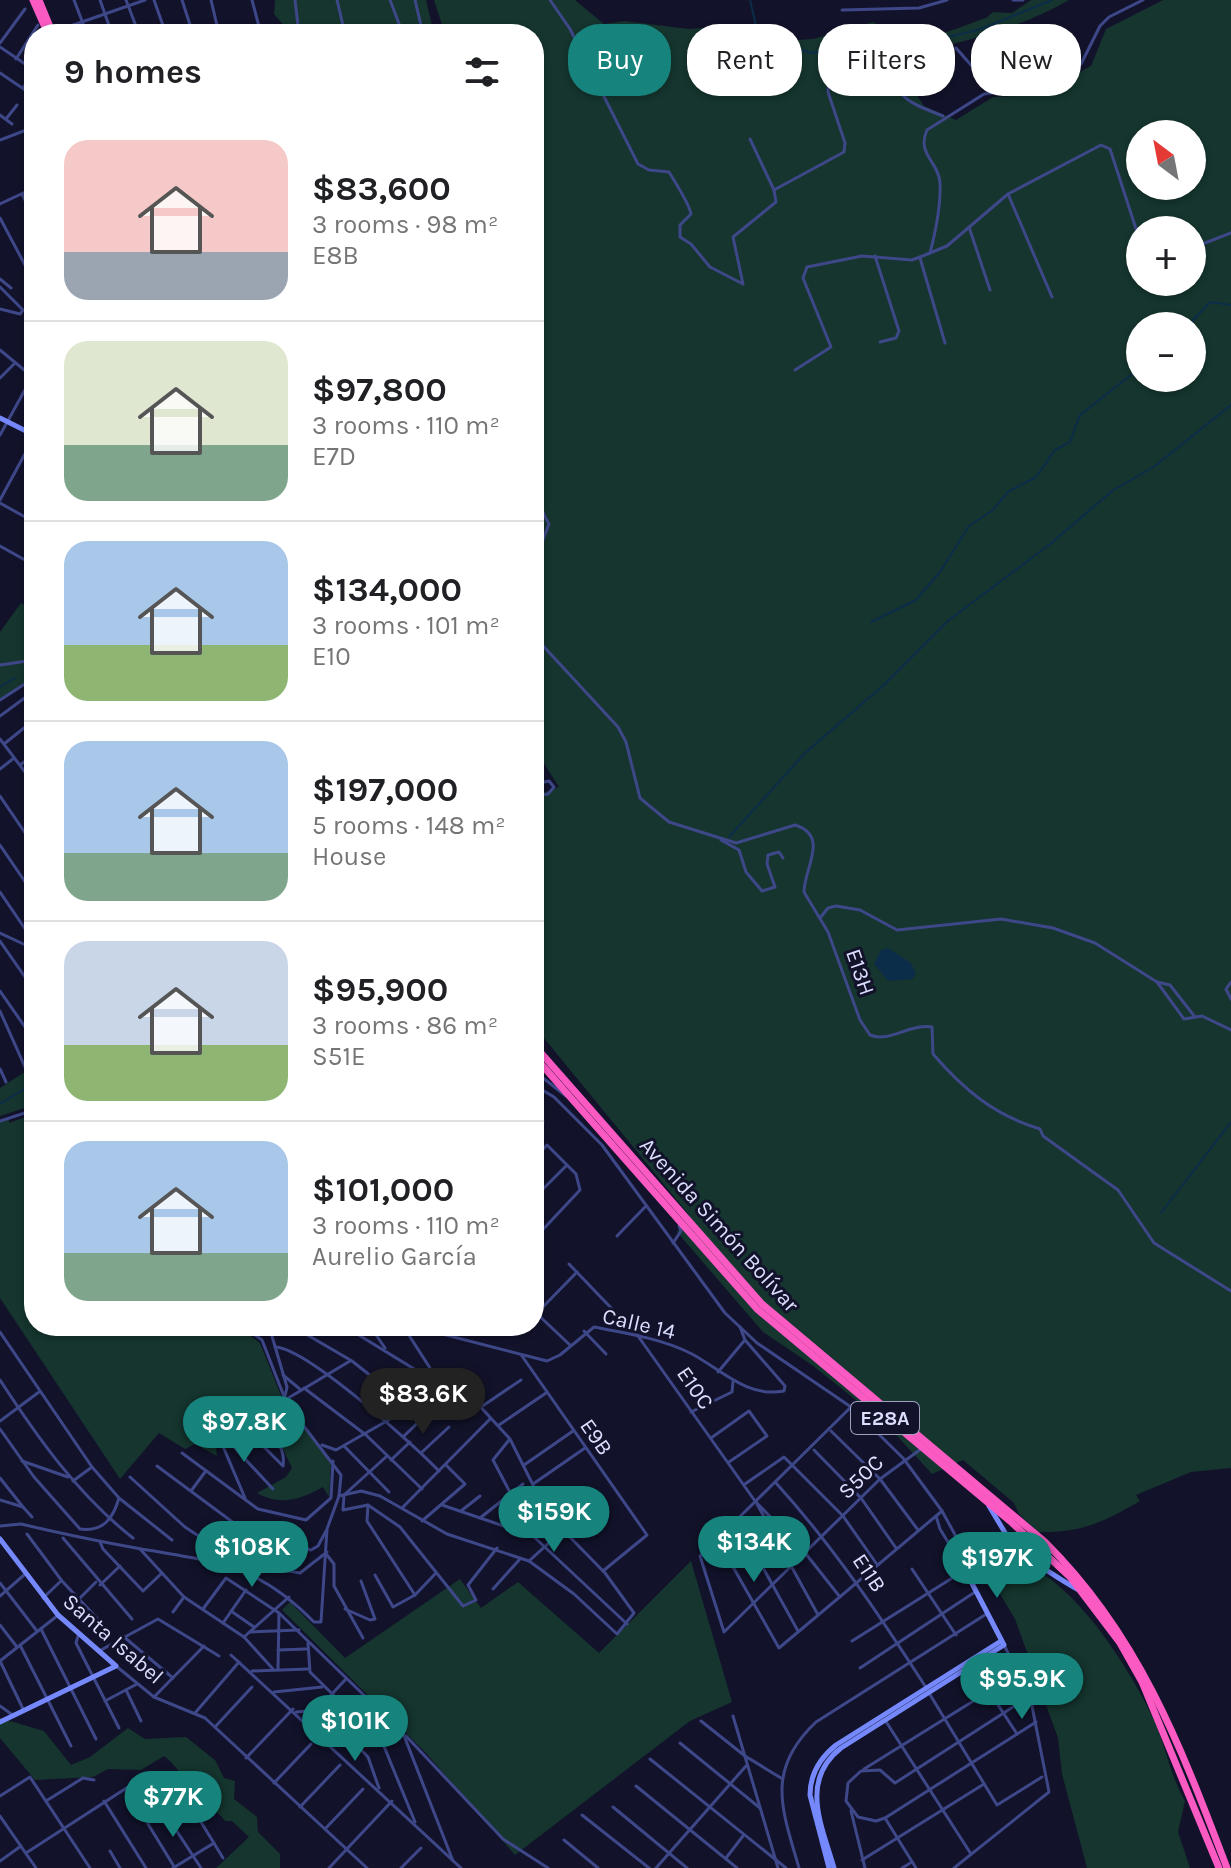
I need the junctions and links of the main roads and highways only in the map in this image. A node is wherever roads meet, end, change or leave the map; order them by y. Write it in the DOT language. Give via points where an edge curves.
graph roads {
  1 [pos="36,0"];
  2 [pos="47,24"];
  3 [pos="0,418"];
  4 [pos="24,431"];
  5 [pos="544,1057"];
  6 [pos="544,1068"];
  7 [pos="661,1197"];
  8 [pos="984,1499"];
  9 [pos="0,1539"];
  10 [pos="1003,1551"];
  11 [pos="1081,1591"];
  12 [pos="2,1721"];
  13 [pos="832,1868"];
  14 [pos="1219,1868"];
  15 [pos="1227,1868"];
  1 -- 2 [label="highway"];
  3 -- 4 [label="main road"];
  5 -- 7 [label="highway, Avenida Simón Bolívar / E28A"];
  6 -- 7 [label="highway, Avenida Simón Bolívar / E28A"];
  7 -- 8 [label="highway, Avenida Simón Bolívar / E28A" via="757,1309"];
  7 -- 15 [label="highway, Avenida Simón Bolívar / E28A" via="779,1321 1045,1542 1075,1573 1148,1679"];
  8 -- 10 [label="main road" via="1007,1536"];
  8 -- 11 [label="highway, Avenida Simón Bolívar / E28A"];
  9 -- 12 [label="main road, Santa Isabel" via="58,1615 116,1666"];
  10 -- 11 [label="main road" via="1025,1557"];
  10 -- 13 [label="main road" via="970,1562 965,1570 1002,1643 830,1756 818,1777 817,1810"];
  11 -- 14 [label="highway, Avenida Simón Bolívar / E28A" via="1142,1682"];
}
